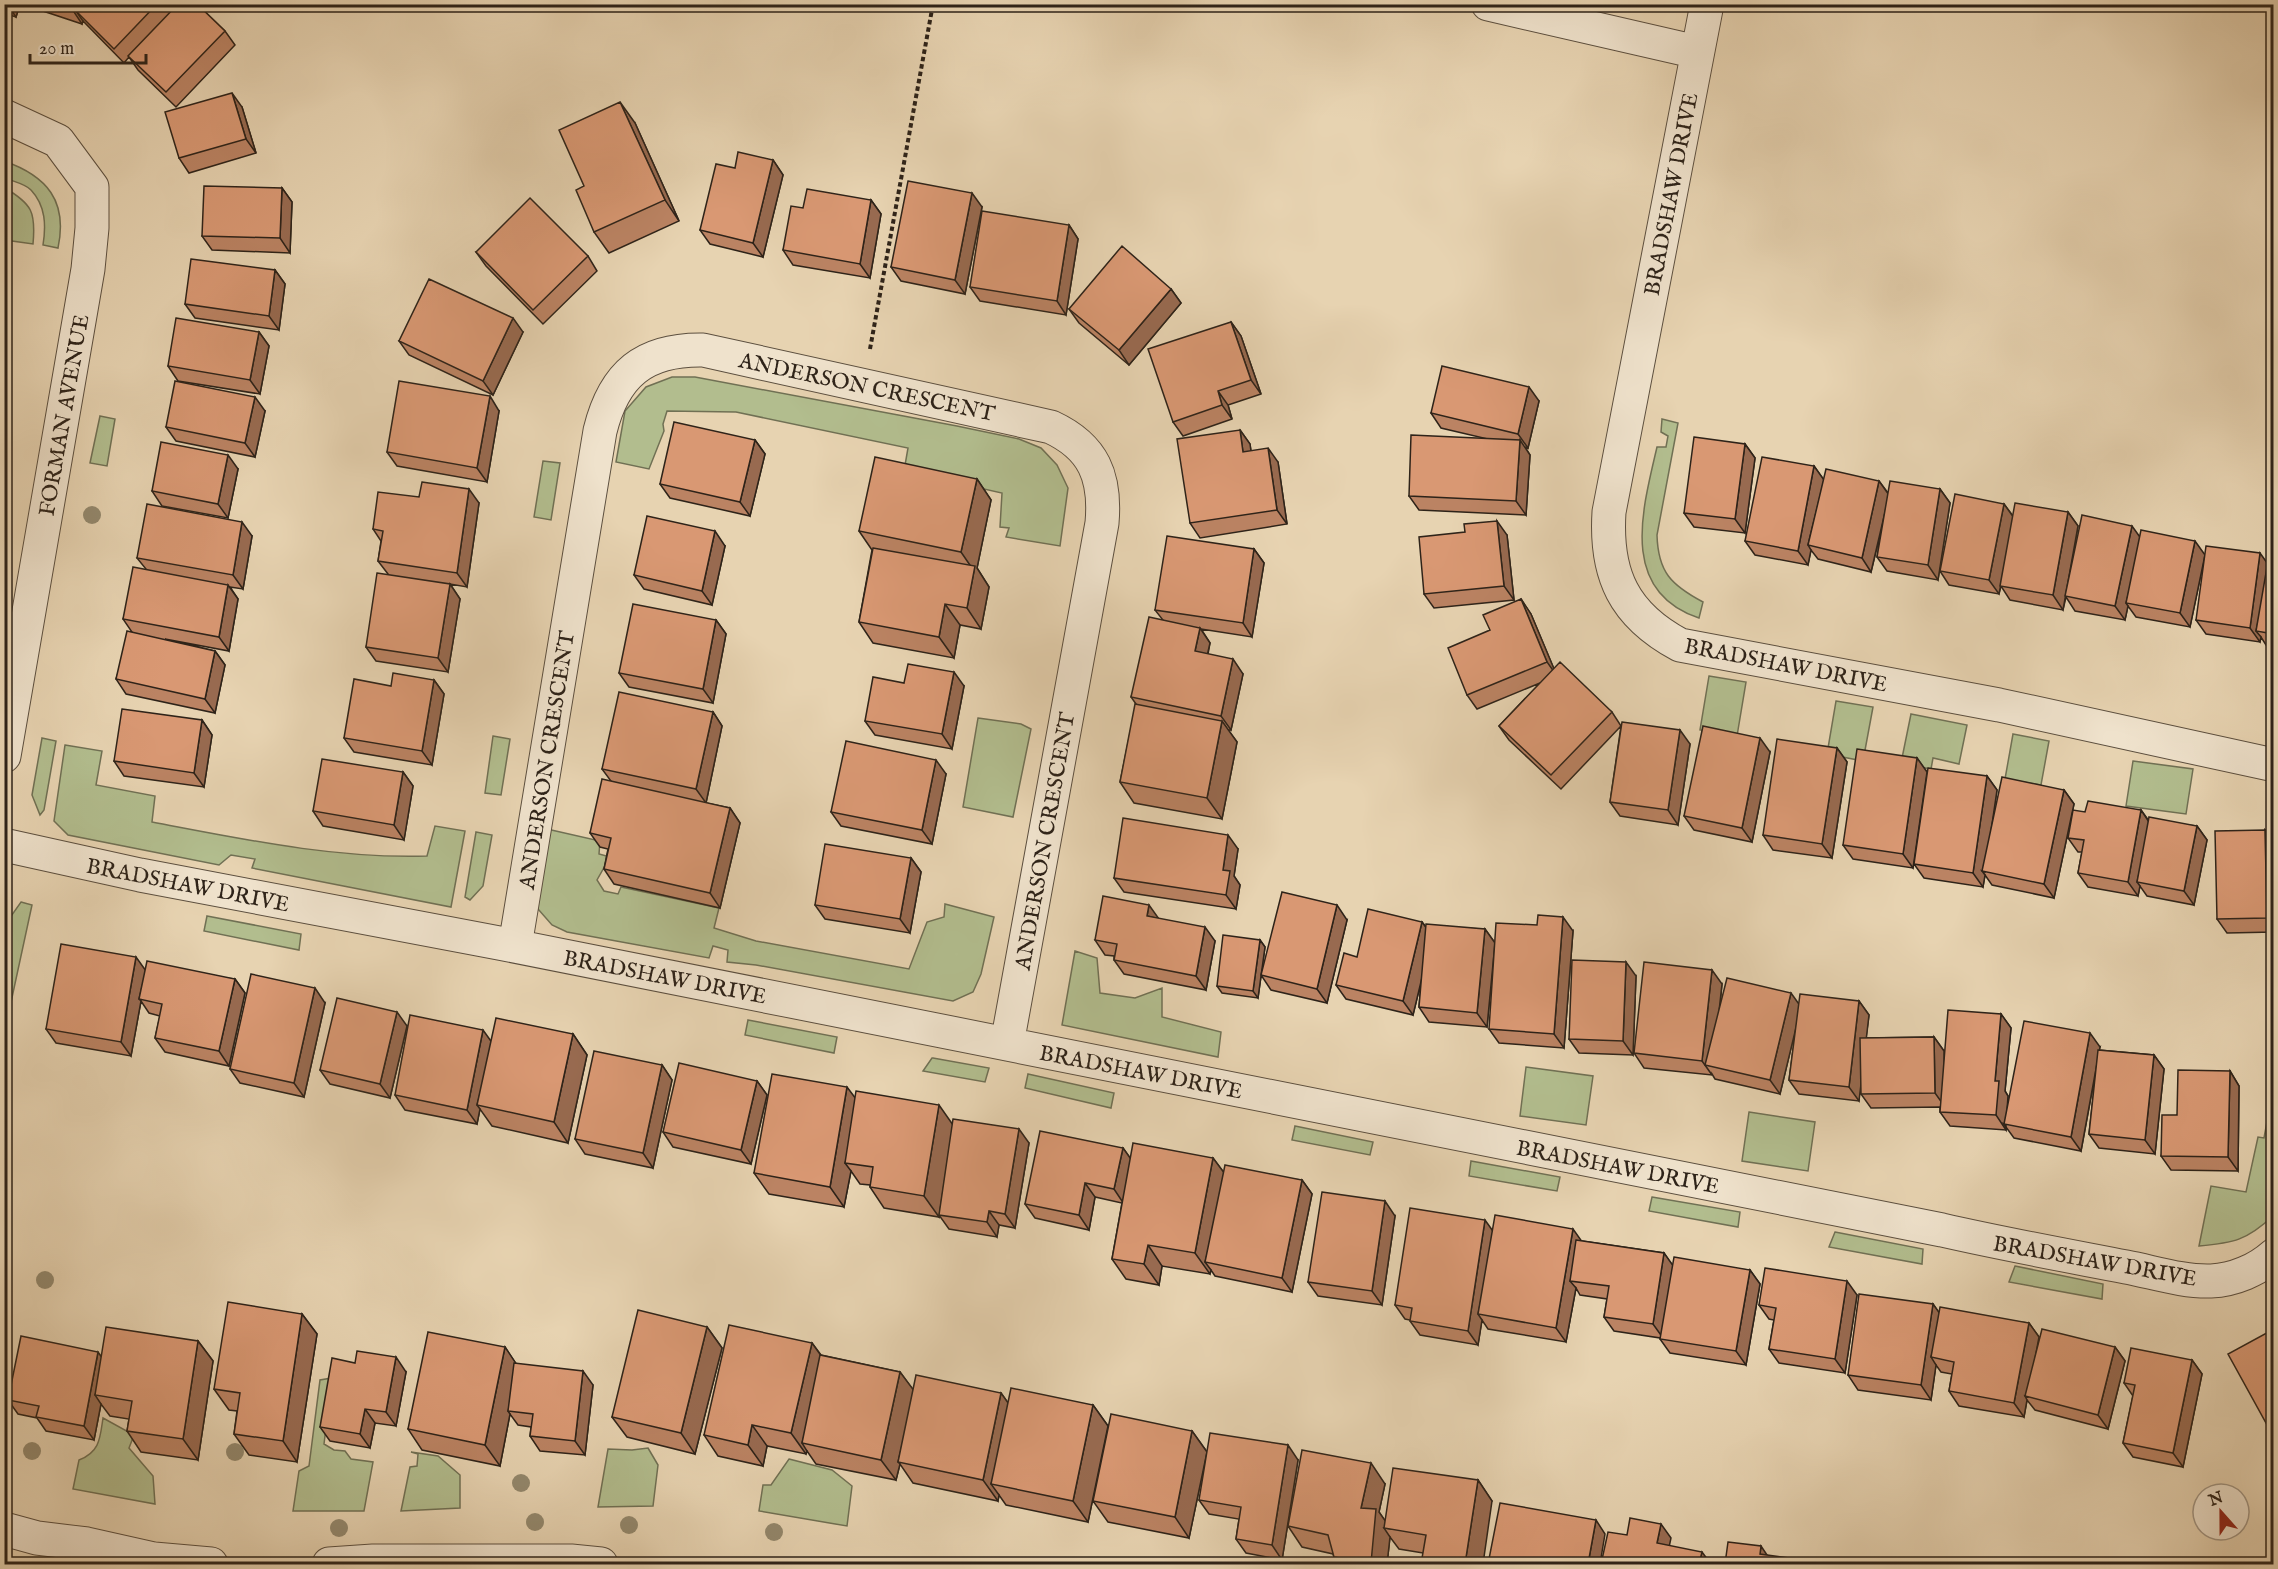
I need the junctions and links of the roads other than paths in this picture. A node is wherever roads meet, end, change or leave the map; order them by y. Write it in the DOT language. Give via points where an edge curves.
graph roads {
  1 [pos="1488,4"];
  2 [pos="1707,4"];
  3 [pos="1697,52"];
  4 [pos="4,116"];
  5 [pos="4,756"];
  6 [pos="2274,765"];
  7 [pos="4,846"];
  8 [pos="515,946"];
  9 [pos="1006,1044"];
  10 [pos="2274,1256"];
  11 [pos="4,1529"];
  12 [pos="486,1563"];
  13 [pos="212,1564"];
  14 [pos="328,1564"];
  15 [pos="601,1564"];
  1 -- 3 [label="street"];
  2 -- 3 [label="street, BRADSHAW DRIVE"];
  3 -- 6 [label="street, BRADSHAW DRIVE" via="1609,512 1609,553 1632,608 1662,636 1680,645 1999,705"];
  4 -- 5 [label="street, FORMAN AVENUE" via="58,141 92,186 93,210 88,269"];
  7 -- 8 [label="street, BRADSHAW DRIVE"];
  8 -- 9 [label="street, BRADSHAW DRIVE"];
  8 -- 9 [label="street, ANDERSON CRESCENT" via="604,411 613,392 643,363 661,354 703,350 1051,427 1080,445 1094,464 1103,489 1102,523"];
  9 -- 10 [label="street, BRADSHAW DRIVE" via="2181,1278 2228,1279"];
  11 -- 13 [label="street" via="154,1559"];
  12 -- 14 [label="street"];
  12 -- 15 [label="street"];
}
